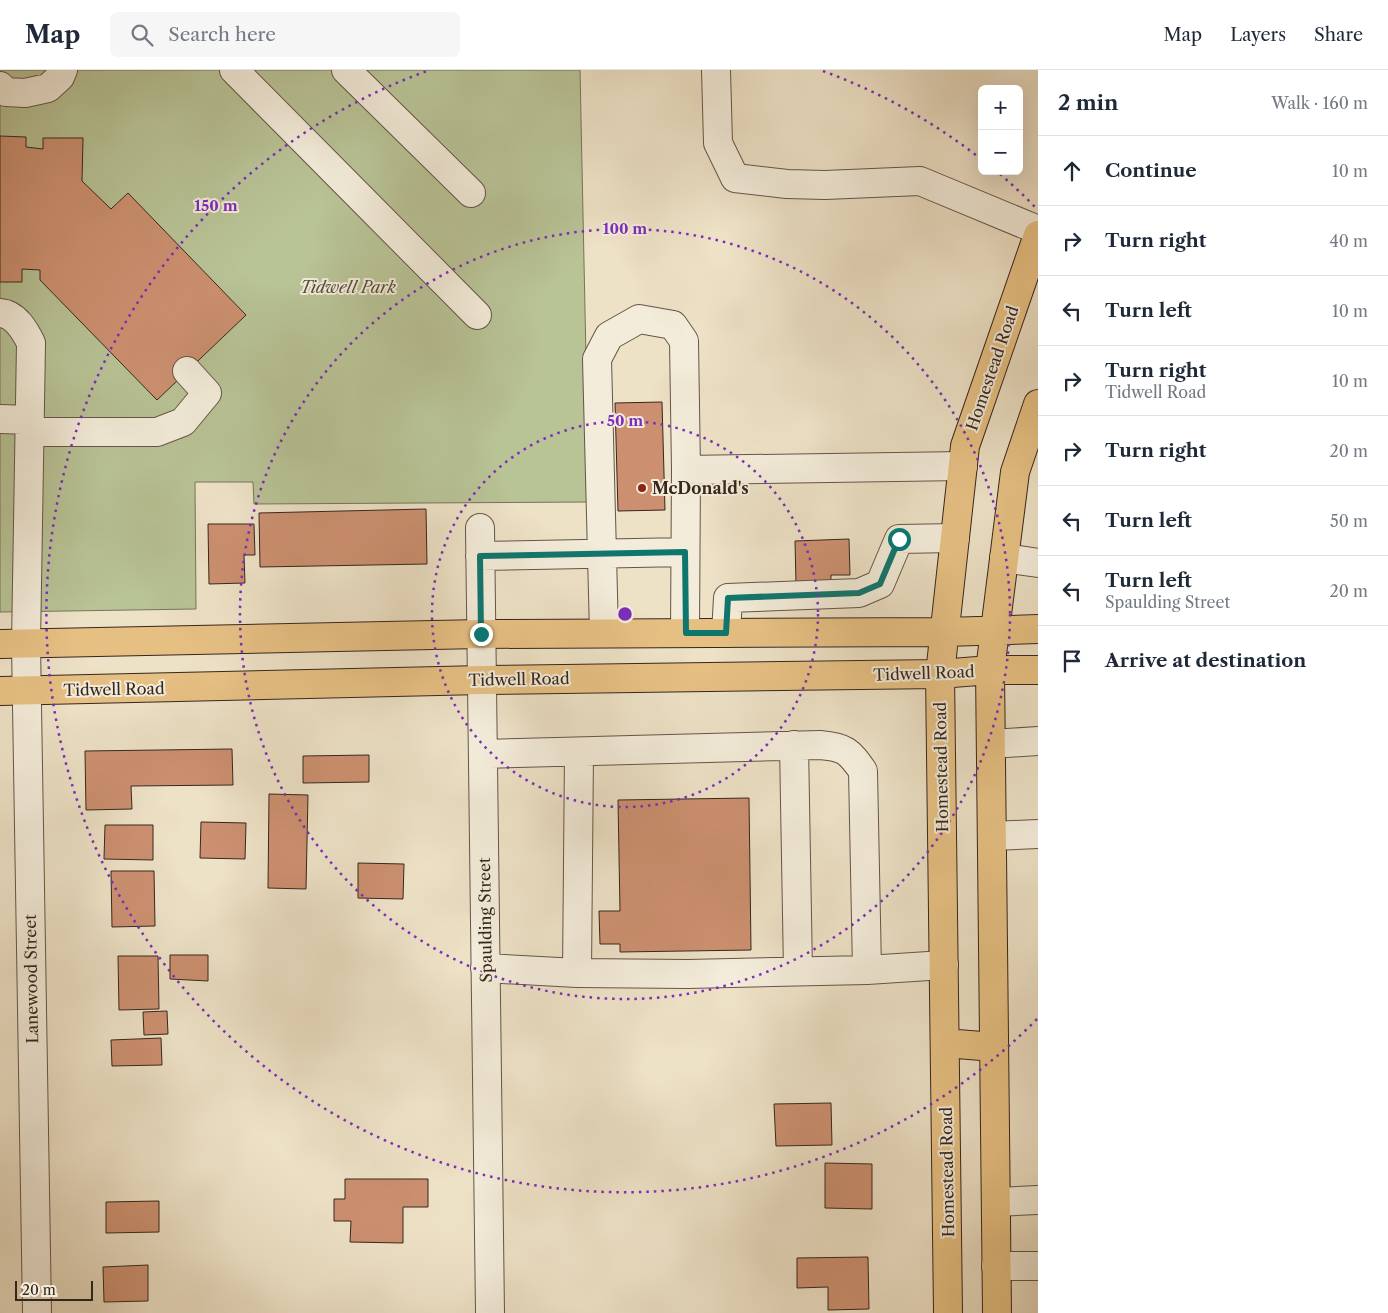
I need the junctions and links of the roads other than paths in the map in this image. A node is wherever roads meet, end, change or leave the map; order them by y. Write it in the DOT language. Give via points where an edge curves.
graph roads {
  1 [pos="64,70"];
  2 [pos="234,70"];
  3 [pos="346,70"];
  4 [pos="716,70"];
  5 [pos="0,86"];
  6 [pos="472,192"];
  7 [pos="1038,230"];
  8 [pos="1038,235"];
  9 [pos="0,313"];
  10 [pos="477,315"];
  11 [pos="188,371"];
  12 [pos="1038,405"];
  13 [pos="0,419"];
  14 [pos="30,426"];
  15 [pos="1030,452"];
  16 [pos="963,466"];
  17 [pos="686,470"];
  18 [pos="480,528"];
  19 [pos="955,538"];
  20 [pos="685,552"];
  21 [pos="602,554"];
  22 [pos="480,556"];
  23 [pos="1004,558"];
  24 [pos="1038,562"];
  25 [pos="781,596"];
  26 [pos="1038,629"];
  27 [pos="995,630"];
  28 [pos="780,632"];
  29 [pos="945,632"];
  30 [pos="604,633"];
  31 [pos="686,633"];
  32 [pos="726,633"];
  33 [pos="481,634"];
  34 [pos="13,644"];
  35 [pos="990,670"];
  36 [pos="1038,670"];
  37 [pos="940,674"];
  38 [pos="482,680"];
  39 [pos="13,691"];
  40 [pos="1038,741"];
  41 [pos="991,744"];
  42 [pos="794,745"];
  43 [pos="579,752"];
  44 [pos="483,754"];
  45 [pos="1038,834"];
  46 [pos="992,836"];
  47 [pos="944,965"];
  48 [pos="485,968"];
  49 [pos="867,970"];
  50 [pos="798,971"];
  51 [pos="577,973"];
  52 [pos="945,1044"];
  53 [pos="994,1047"];
  54 [pos="1038,1200"];
  55 [pos="996,1202"];
  56 [pos="996,1266"];
  57 [pos="1038,1266"];
  58 [pos="38,1313"];
  59 [pos="490,1313"];
  60 [pos="948,1313"];
  61 [pos="997,1313"];
  1 -- 5 [label="street" via="48,88 25,93 6,92"];
  2 -- 10 [label="street"];
  3 -- 6 [label="street"];
  4 -- 7 [label="street" via="718,143 735,178 825,185 920,181"];
  8 -- 16 [label="main road, Homestead Road" via="965,446"];
  9 -- 14 [label="street, Lanewood Street" via="23,326 31,343"];
  11 -- 14 [label="street" via="207,393 183,422 157,432"];
  12 -- 15 [label="main road"];
  13 -- 14 [label="street"];
  14 -- 34 [label="street, Lanewood Street"];
  15 -- 23 [label="main road" via="1015,472"];
  16 -- 17 [label="street"];
  16 -- 19 [label="main road, Homestead Road"];
  17 -- 20 [label="street"];
  17 -- 21 [label="street" via="684,341 673,325 639,319 609,336 597,359"];
  18 -- 22 [label="street, Spaulding Street"];
  19 -- 25 [label="street" via="899,539 880,584 859,593"];
  19 -- 29 [label="main road, Homestead Road"];
  20 -- 21 [label="street"];
  20 -- 31 [label="street"];
  21 -- 22 [label="street"];
  21 -- 30 [label="street"];
  22 -- 33 [label="street, Spaulding Street"];
  23 -- 24 [label="street"];
  23 -- 27 [label="main road"];
  25 -- 28 [label="street"];
  25 -- 32 [label="street" via="728,598"];
  26 -- 27 [label="main road"];
  27 -- 29 [label="main road"];
  27 -- 35 [label="main road"];
  28 -- 29 [label="main road"];
  28 -- 32 [label="main road"];
  29 -- 37 [label="main road, Homestead Road"];
  30 -- 31 [label="main road"];
  30 -- 33 [label="main road"];
  31 -- 32 [label="main road"];
  33 -- 34 [label="main road"];
  33 -- 38 [label="street, Spaulding Street"];
  34 -- 39 [label="street, Lanewood Street"];
  35 -- 36 [label="main road, Tidwell Road"];
  35 -- 37 [label="main road, Tidwell Road"];
  35 -- 41 [label="main road"];
  37 -- 38 [label="main road, Tidwell Road"];
  37 -- 47 [label="main road, Homestead Road"];
  38 -- 39 [label="main road, Tidwell Road"];
  38 -- 44 [label="street, Spaulding Street"];
  39 -- 58 [label="street, Lanewood Street"];
  40 -- 41 [label="street"];
  41 -- 46 [label="main road"];
  42 -- 43 [label="street"];
  42 -- 49 [label="street" via="839,747 854,757 863,772"];
  42 -- 50 [label="street"];
  43 -- 44 [label="street"];
  43 -- 51 [label="street"];
  44 -- 48 [label="street, Spaulding Street"];
  45 -- 46 [label="street"];
  46 -- 53 [label="main road"];
  47 -- 49 [label="street"];
  47 -- 52 [label="main road, Homestead Road"];
  48 -- 51 [label="street"];
  48 -- 59 [label="street, Spaulding Street"];
  49 -- 50 [label="street"];
  50 -- 51 [label="street"];
  52 -- 53 [label="main road"];
  52 -- 60 [label="main road, Homestead Road"];
  53 -- 55 [label="main road"];
  54 -- 55 [label="street"];
  55 -- 56 [label="main road"];
  56 -- 57 [label="street"];
  56 -- 61 [label="main road"];
}
